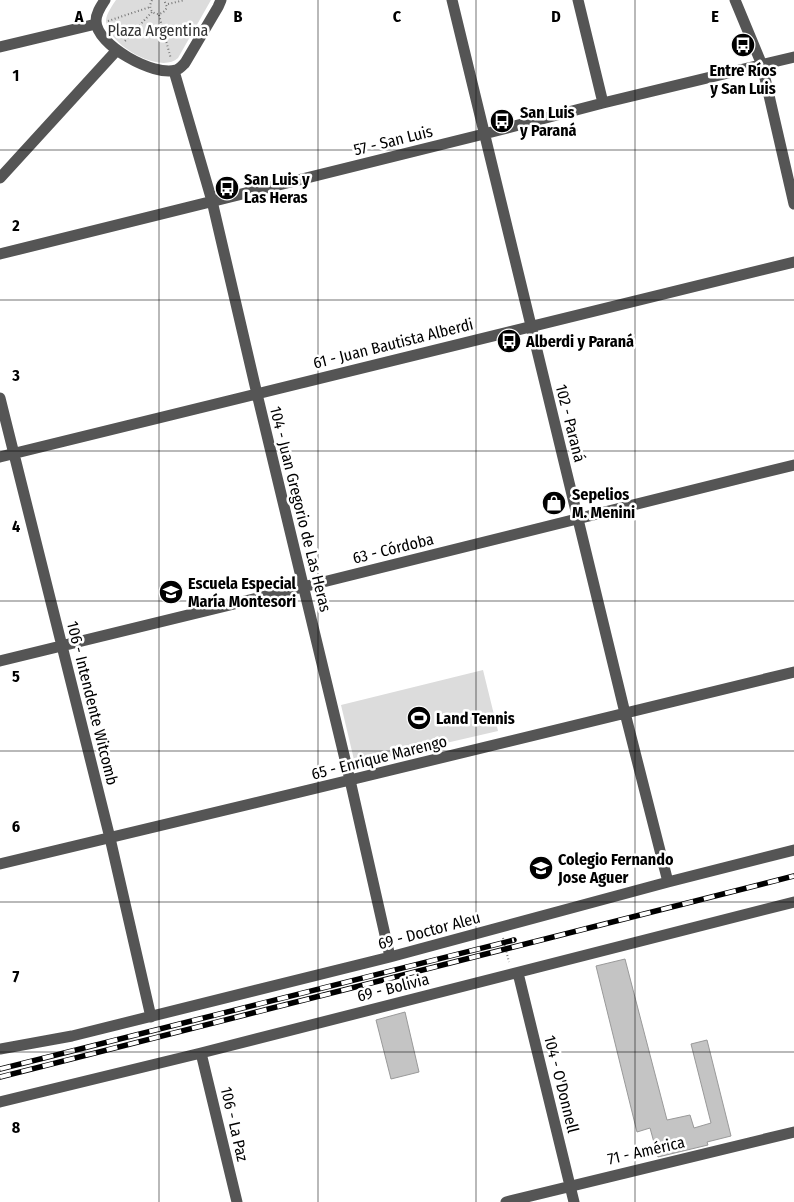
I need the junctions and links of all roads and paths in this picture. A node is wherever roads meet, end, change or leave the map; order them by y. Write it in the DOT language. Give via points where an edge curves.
graph roads {
  1 [pos="105,0"];
  2 [pos="152,0"];
  3 [pos="164,0"];
  4 [pos="185,0"];
  5 [pos="221,0"];
  6 [pos="452,0"];
  7 [pos="578,0"];
  8 [pos="735,0"];
  9 [pos="166,4"];
  10 [pos="150,7"];
  11 [pos="152,12"];
  12 [pos="159,15"];
  13 [pos="96,24"];
  14 [pos="0,47"];
  15 [pos="117,50"];
  16 [pos="794,57"];
  17 [pos="762,65"];
  18 [pos="174,71"];
  19 [pos="603,103"];
  20 [pos="484,134"];
  21 [pos="0,178"];
  22 [pos="212,201"];
  23 [pos="794,204"];
  24 [pos="0,254"];
  25 [pos="794,262"];
  26 [pos="531,325"];
  27 [pos="257,394"];
  28 [pos="0,398"];
  29 [pos="13,453"];
  30 [pos="0,457"];
  31 [pos="794,465"];
  32 [pos="577,518"];
  33 [pos="304,587"];
  34 [pos="63,645"];
  35 [pos="0,661"];
  36 [pos="794,672"];
  37 [pos="625,713"];
  38 [pos="350,780"];
  39 [pos="110,838"];
  40 [pos="794,850"];
  41 [pos="0,864"];
  42 [pos="668,882"];
  43 [pos="794,902"];
  44 [pos="501,928"];
  45 [pos="390,957"];
  46 [pos="515,974"];
  47 [pos="151,1017"];
  48 [pos="72,1036"];
  49 [pos="0,1049"];
  50 [pos="201,1053"];
  51 [pos="0,1057"];
  52 [pos="0,1102"];
  53 [pos="794,1132"];
  54 [pos="570,1185"];
  55 [pos="237,1202"];
  56 [pos="506,1202"];
  57 [pos="574,1202"];
  1 -- 13 [label="street"];
  2 -- 10 [label="path"];
  3 -- 9 [label="path"];
  4 -- 9 [label="path"];
  5 -- 18 [label="street" via="185,63"];
  6 -- 20 [label="street, 102 - Paraná"];
  7 -- 19 [label="street"];
  8 -- 17 [label="street"];
  9 -- 12 [label="path" via="166,10"];
  10 -- 11 [label="path"];
  10 -- 13 [label="path"];
  11 -- 12 [label="path"];
  11 -- 15 [label="path"];
  12 -- 18 [label="path"];
  13 -- 14 [label="street"];
  13 -- 15 [label="street" via="104,38"];
  15 -- 18 [label="street" via="145,65"];
  15 -- 21 [label="street"];
  16 -- 17 [label="street, 57 - San Luis"];
  17 -- 19 [label="street, 57 - San Luis"];
  17 -- 23 [label="street"];
  18 -- 22 [label="street, 104 - Juan Gregorio de Las Heras"];
  19 -- 20 [label="street, 57 - San Luis"];
  20 -- 22 [label="street, 57 - San Luis"];
  20 -- 26 [label="street, 102 - Paraná"];
  22 -- 24 [label="street, 57 - San Luis"];
  22 -- 27 [label="street, 104 - Juan Gregorio de Las Heras"];
  25 -- 26 [label="street, 61 - Juan Bautista Alberdi"];
  26 -- 27 [label="street, 61 - Juan Bautista Alberdi"];
  26 -- 32 [label="street, 102 - Paraná"];
  27 -- 29 [label="street, 61 - Juan Bautista Alberdi"];
  27 -- 33 [label="street, 104 - Juan Gregorio de Las Heras"];
  28 -- 29 [label="street, 106 - Intendente Witcomb"];
  29 -- 30 [label="street, 61 - Juan Bautista Alberdi"];
  29 -- 34 [label="street, 106 - Intendente Witcomb"];
  31 -- 32 [label="street, 63 - Córdoba"];
  32 -- 33 [label="street, 63 - Córdoba"];
  32 -- 37 [label="street, 102 - Paraná"];
  33 -- 34 [label="street, 63 - Córdoba"];
  33 -- 38 [label="street, 104 - Juan Gregorio de Las Heras"];
  34 -- 35 [label="street, 63 - Córdoba"];
  34 -- 39 [label="street, 106 - Intendente Witcomb"];
  36 -- 37 [label="street, 65 - Enrique Marengo"];
  37 -- 38 [label="street, 65 - Enrique Marengo"];
  37 -- 42 [label="street, 102 - Paraná"];
  38 -- 39 [label="street, 65 - Enrique Marengo"];
  38 -- 45 [label="street, 104 - Juan Gregorio de Las Heras"];
  39 -- 41 [label="street, 65 - Enrique Marengo"];
  39 -- 47 [label="street, 106 - Intendente Witcomb"];
  40 -- 42 [label="street, 69 - Doctor Aleu"];
  42 -- 44 [label="street, 69 - Doctor Aleu"];
  43 -- 46 [label="street, 69 - Bolivia"];
  44 -- 45 [label="street, 69 - Doctor Aleu"];
  44 -- 46 [label="path"];
  45 -- 47 [label="street, 69 - Doctor Aleu"];
  46 -- 50 [label="street, 69 - Bolivia"];
  46 -- 54 [label="street, 104 - O'Donnell"];
  47 -- 48 [label="street, 69 - Doctor Aleu"];
  48 -- 49 [label="street, 69 - Doctor Aleu"];
  48 -- 51 [label="street, 69 - Doctor Aleu"];
  50 -- 52 [label="street, 69 - Bolivia"];
  50 -- 55 [label="street, 106 - La Paz"];
  53 -- 54 [label="street, 71 - América"];
  54 -- 56 [label="street, 71 - América"];
  54 -- 57 [label="street, 104 - O'Donnell"];
}
